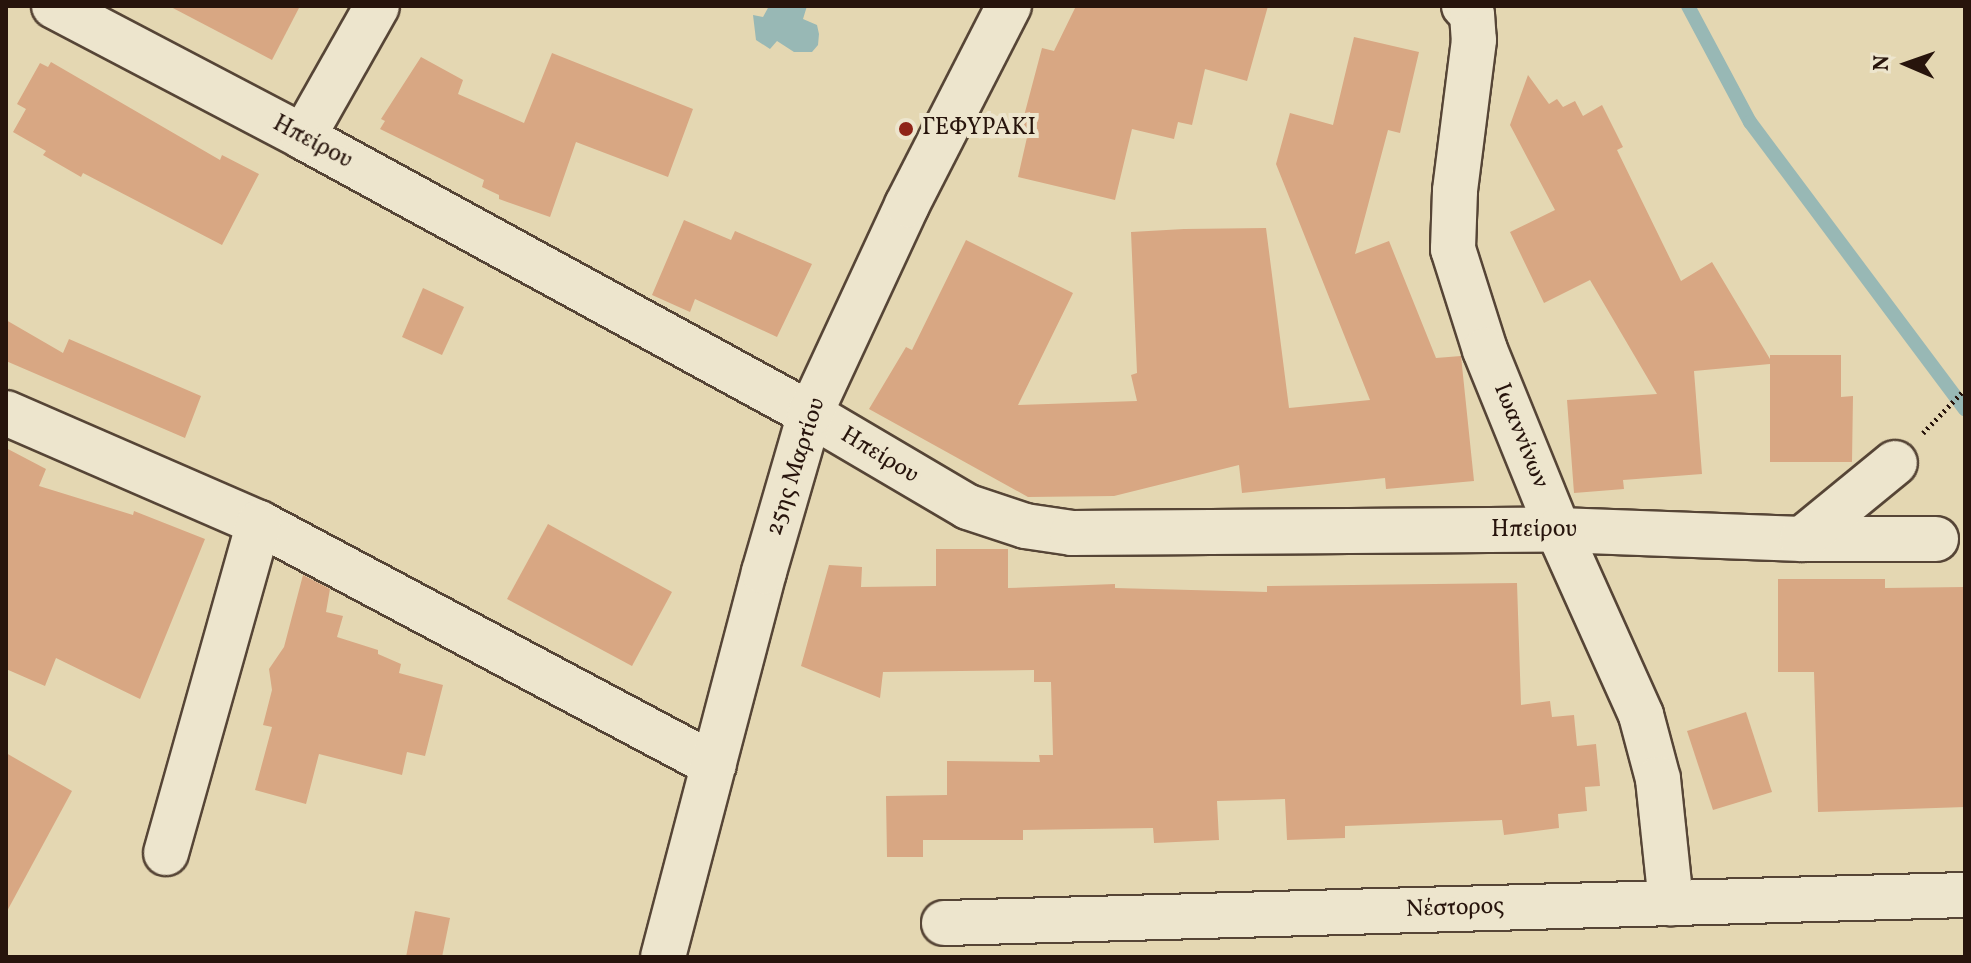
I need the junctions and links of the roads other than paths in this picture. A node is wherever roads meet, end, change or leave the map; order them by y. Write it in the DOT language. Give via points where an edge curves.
graph roads {
  1 [pos="54,6"];
  2 [pos="377,6"];
  3 [pos="1009,6"];
  4 [pos="1464,6"];
  5 [pos="303,137"];
  6 [pos="6,413"];
  7 [pos="810,414"];
  8 [pos="1895,463"];
  9 [pos="259,523"];
  10 [pos="1558,530"];
  11 [pos="1802,539"];
  12 [pos="1936,539"];
  13 [pos="714,765"];
  14 [pos="166,853"];
  15 [pos="1965,895"];
  16 [pos="1671,903"];
  17 [pos="944,923"];
  18 [pos="663,957"];
  1 -- 5 [label="street, Ηπείρου"];
  2 -- 5 [label="street"];
  3 -- 7 [label="street, 25ης Μαρτίου" via="907,205"];
  4 -- 10 [label="street, Ιωαννίνων" via="1472,14 1474,40 1453,249 1485,350"];
  5 -- 7 [label="street, Ηπείρου"];
  6 -- 9 [label="street"];
  7 -- 10 [label="street, Ηπείρου" via="968,507 1025,526 1072,533"];
  7 -- 13 [label="street, 25ης Μαρτίου"];
  8 -- 11 [label="street"];
  9 -- 13 [label="street"];
  9 -- 14 [label="street"];
  10 -- 11 [label="street, Ηπείρου"];
  10 -- 16 [label="street, Ιωαννίνων" via="1649,742"];
  11 -- 12 [label="street, Ηπείρου"];
  13 -- 18 [label="street, 25ης Μαρτίου"];
  15 -- 16 [label="street, Νέστορος"];
  16 -- 17 [label="street, Νέστορος"];
}
